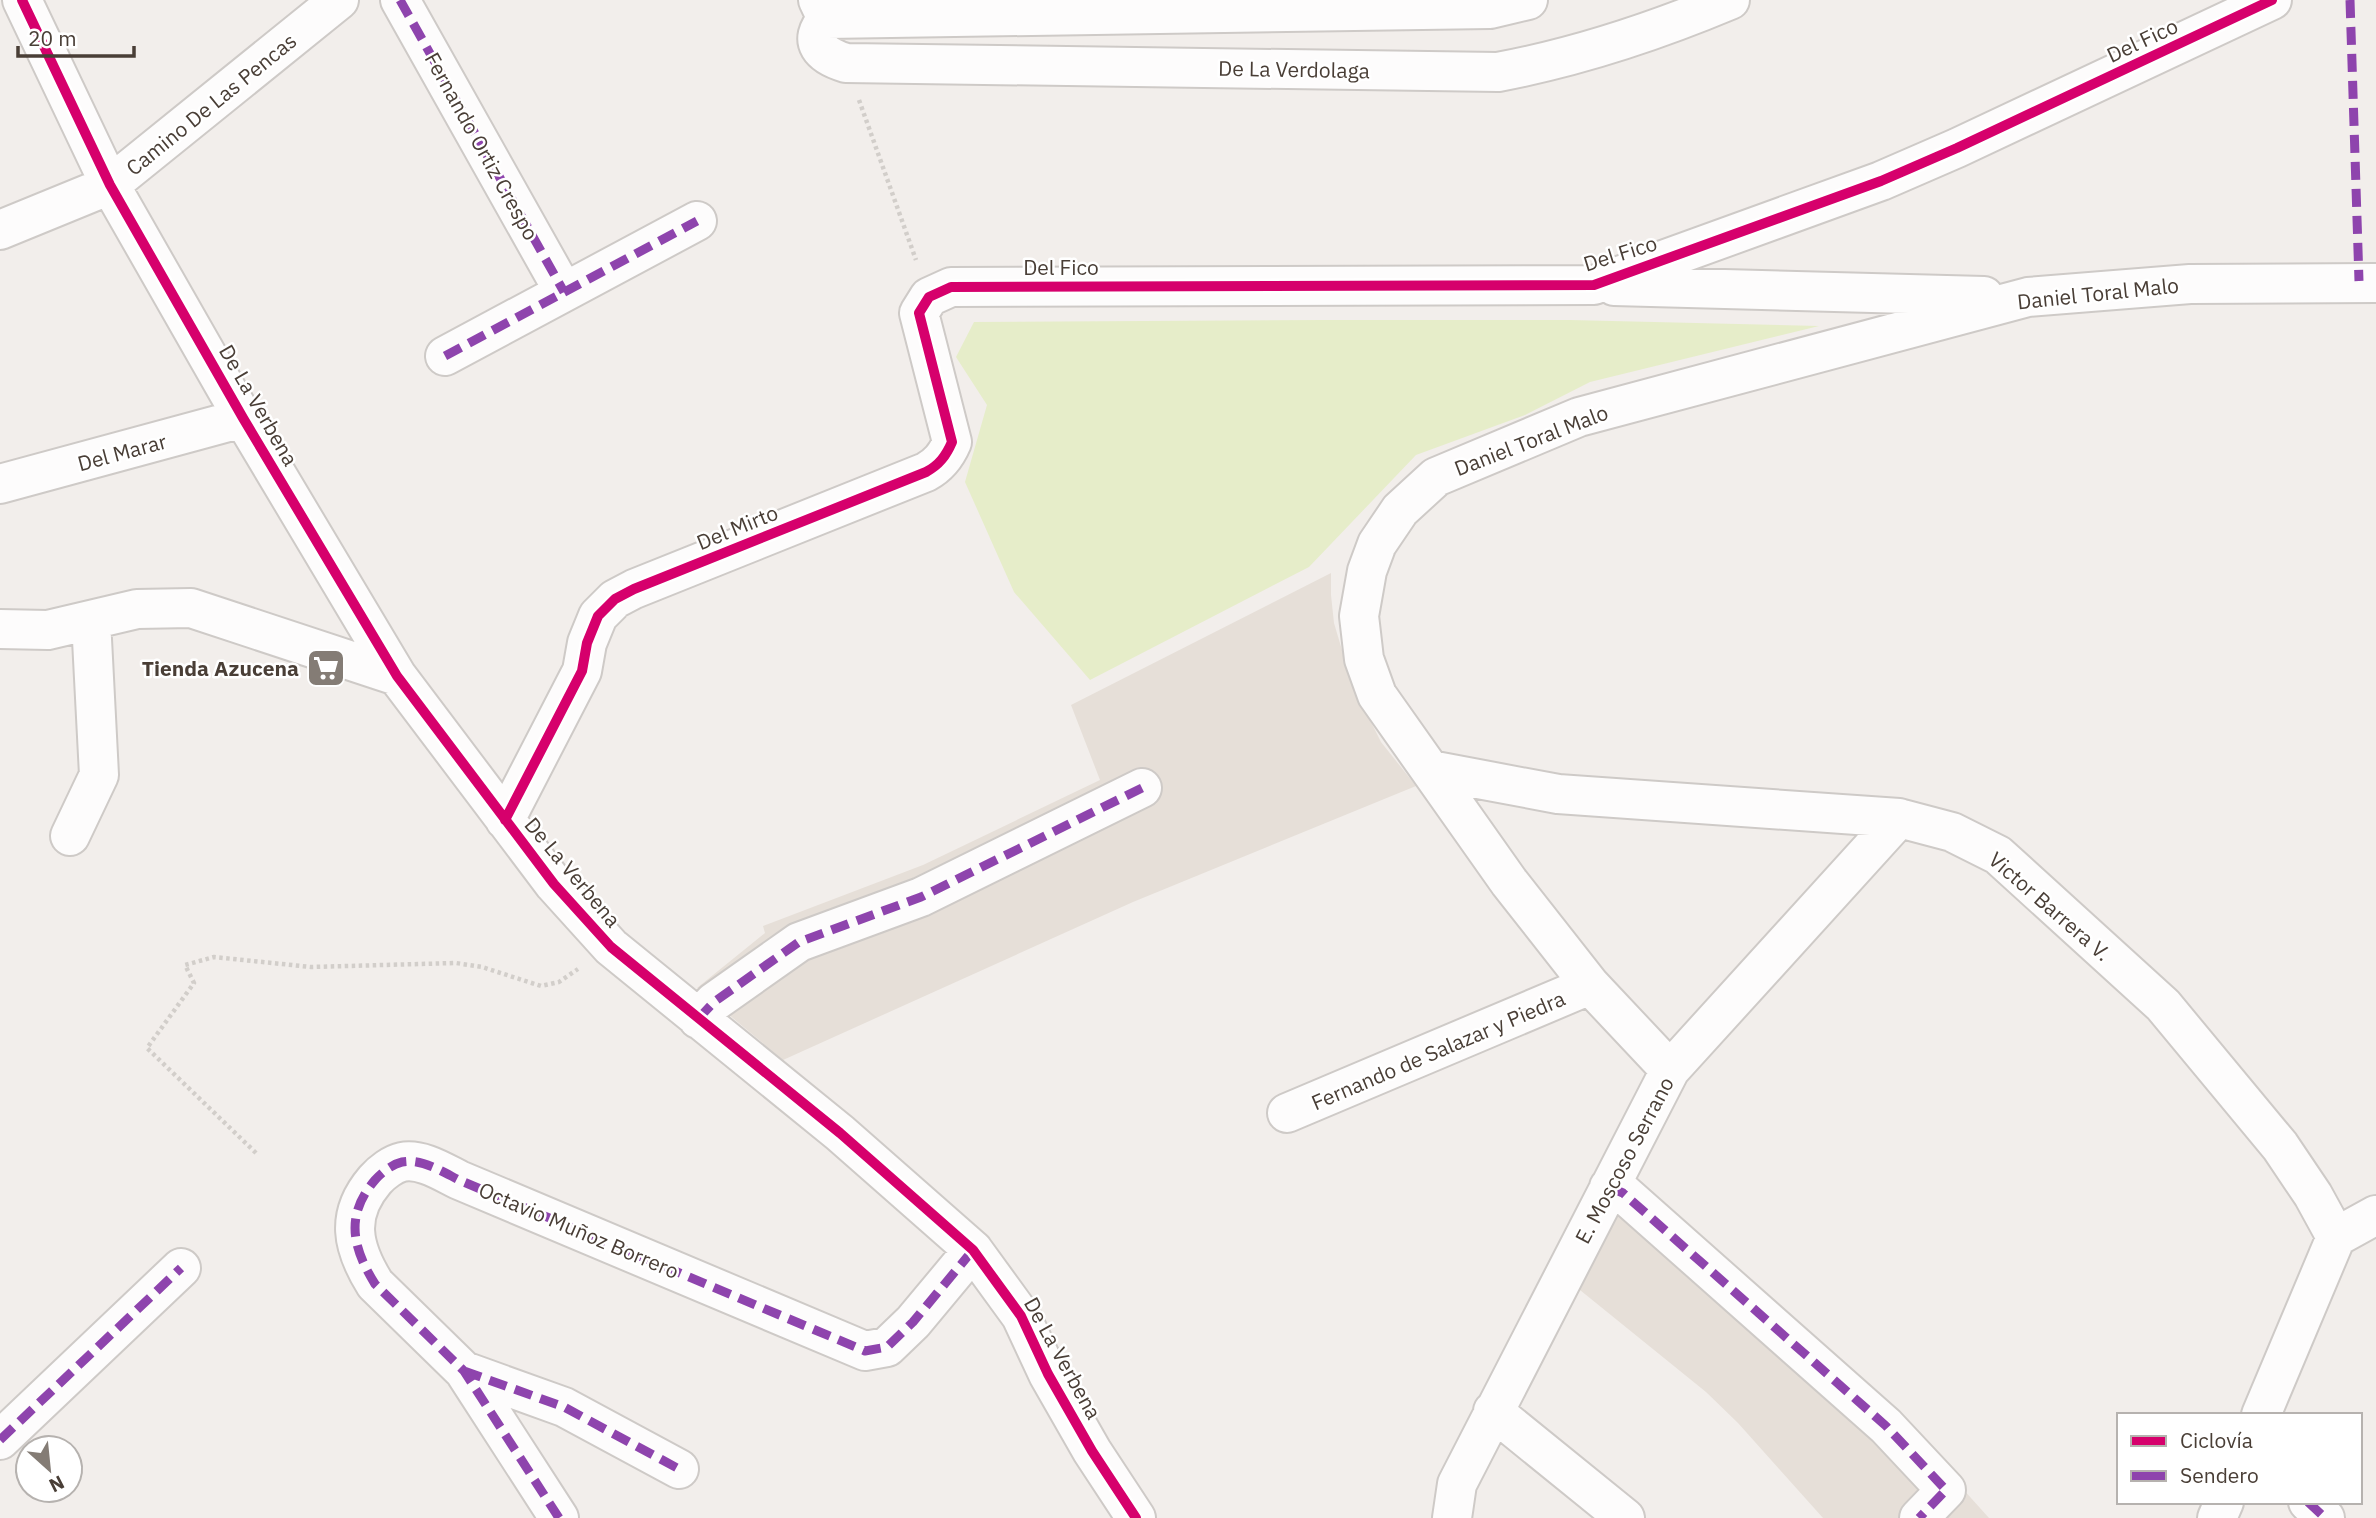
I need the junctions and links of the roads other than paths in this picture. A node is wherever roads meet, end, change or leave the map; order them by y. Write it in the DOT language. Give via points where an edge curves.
graph roads {
  1 [pos="22,0"];
  2 [pos="338,0"];
  3 [pos="400,0"];
  4 [pos="1528,0"];
  5 [pos="1730,0"];
  6 [pos="2272,0"];
  7 [pos="822,10"];
  8 [pos="110,185"];
  9 [pos="697,221"];
  10 [pos="0,230"];
  11 [pos="2376,283"];
  12 [pos="1594,285"];
  13 [pos="564,292"];
  14 [pos="929,297"];
  15 [pos="2028,297"];
  16 [pos="444,356"];
  17 [pos="243,418"];
  18 [pos="0,484"];
  19 [pos="91,620"];
  20 [pos="0,629"];
  21 [pos="397,676"];
  22 [pos="1430,771"];
  23 [pos="1142,788"];
  24 [pos="1899,818"];
  25 [pos="505,820"];
  26 [pos="71,836"];
  27 [pos="1590,985"];
  28 [pos="698,1019"];
  29 [pos="1670,1070"];
  30 [pos="1287,1113"];
  31 [pos="1609,1187"];
  32 [pos="2376,1215"];
  33 [pos="2336,1237"];
  34 [pos="973,1250"];
  35 [pos="181,1268"];
  36 [pos="464,1371"];
  37 [pos="1493,1411"];
  38 [pos="2262,1413"];
  39 [pos="0,1440"];
  40 [pos="679,1469"];
  41 [pos="2310,1504"];
  42 [pos="559,1518"];
  43 [pos="1136,1518"];
  44 [pos="1451,1518"];
  45 [pos="1625,1518"];
  46 [pos="1919,1518"];
  47 [pos="2325,1518"];
  1 -- 8 [label="street, De La Verbena"];
  2 -- 8 [label="street, Camino De Las Pencas"];
  3 -- 13 [label="street, Fernando Ortiz Crespo"];
  4 -- 7 [label="street" via="1490,9"];
  5 -- 7 [label="street, De La Verdolaga" via="1565,58 1498,72 846,63 822,51 817,41"];
  6 -- 12 [label="street, Del Fico" via="1906,170"];
  8 -- 10 [label="street, Camino De Las Pencas"];
  8 -- 17 [label="street, De La Verbena"];
  9 -- 13 [label="street"];
  11 -- 15 [label="street, Daniel Toral Malo" via="2190,284"];
  12 -- 14 [label="street, Del Fico" via="951,287"];
  12 -- 15 [label="street"];
  13 -- 16 [label="street"];
  14 -- 25 [label="street, Del Mirto" via="919,313 952,442 936,467 615,599 598,617 582,671"];
  15 -- 22 [label="street, Daniel Toral Malo" via="1579,418 1436,477 1400,510 1377,544 1359,617 1364,659 1377,695"];
  17 -- 18 [label="street, Del Marar"];
  17 -- 21 [label="street, De La Verbena"];
  19 -- 20 [label="street" via="48,630"];
  19 -- 21 [label="street" via="137,609 191,608"];
  19 -- 26 [label="street" via="99,775"];
  21 -- 25 [label="street, De La Verbena"];
  22 -- 24 [label="street, Victor Barrera V." via="1558,794"];
  22 -- 27 [label="street, Daniel Toral Malo"];
  23 -- 28 [label="street" via="921,897 799,942 713,1002"];
  24 -- 29 [label="street, E. Moscoso Serrano"];
  24 -- 33 [label="street, Victor Barrera V." via="1952,832 1998,855 2163,1005 2280,1146"];
  25 -- 28 [label="street, De La Verbena" via="611,947"];
  27 -- 29 [label="street, Daniel Toral Malo"];
  27 -- 30 [label="street, Fernando de Salazar y Piedra"];
  28 -- 34 [label="street, De La Verbena" via="840,1133"];
  29 -- 31 [label="street, E. Moscoso Serrano"];
  31 -- 37 [label="street, E. Moscoso Serrano"];
  31 -- 46 [label="street" via="1623,1193 1886,1426 1946,1490"];
  32 -- 33 [label="street"];
  33 -- 38 [label="street"];
  34 -- 36 [label="street, Octavio Muñoz Borrero" via="887,1347 865,1351 428,1165 403,1162 382,1172 364,1193 355,1215 359,1253 375,1284"];
  34 -- 43 [label="street, De La Verbena" via="1021,1316 1048,1374"];
  35 -- 39 [label="street"];
  36 -- 40 [label="street, Octavio Muñoz Borrero" via="564,1407"];
  36 -- 42 [label="street, Octavio Muñoz Borrero"];
  37 -- 44 [label="street, E. Moscoso Serrano" via="1457,1484"];
  37 -- 45 [label="street"];
  41 -- 47 [label="street"];
}
